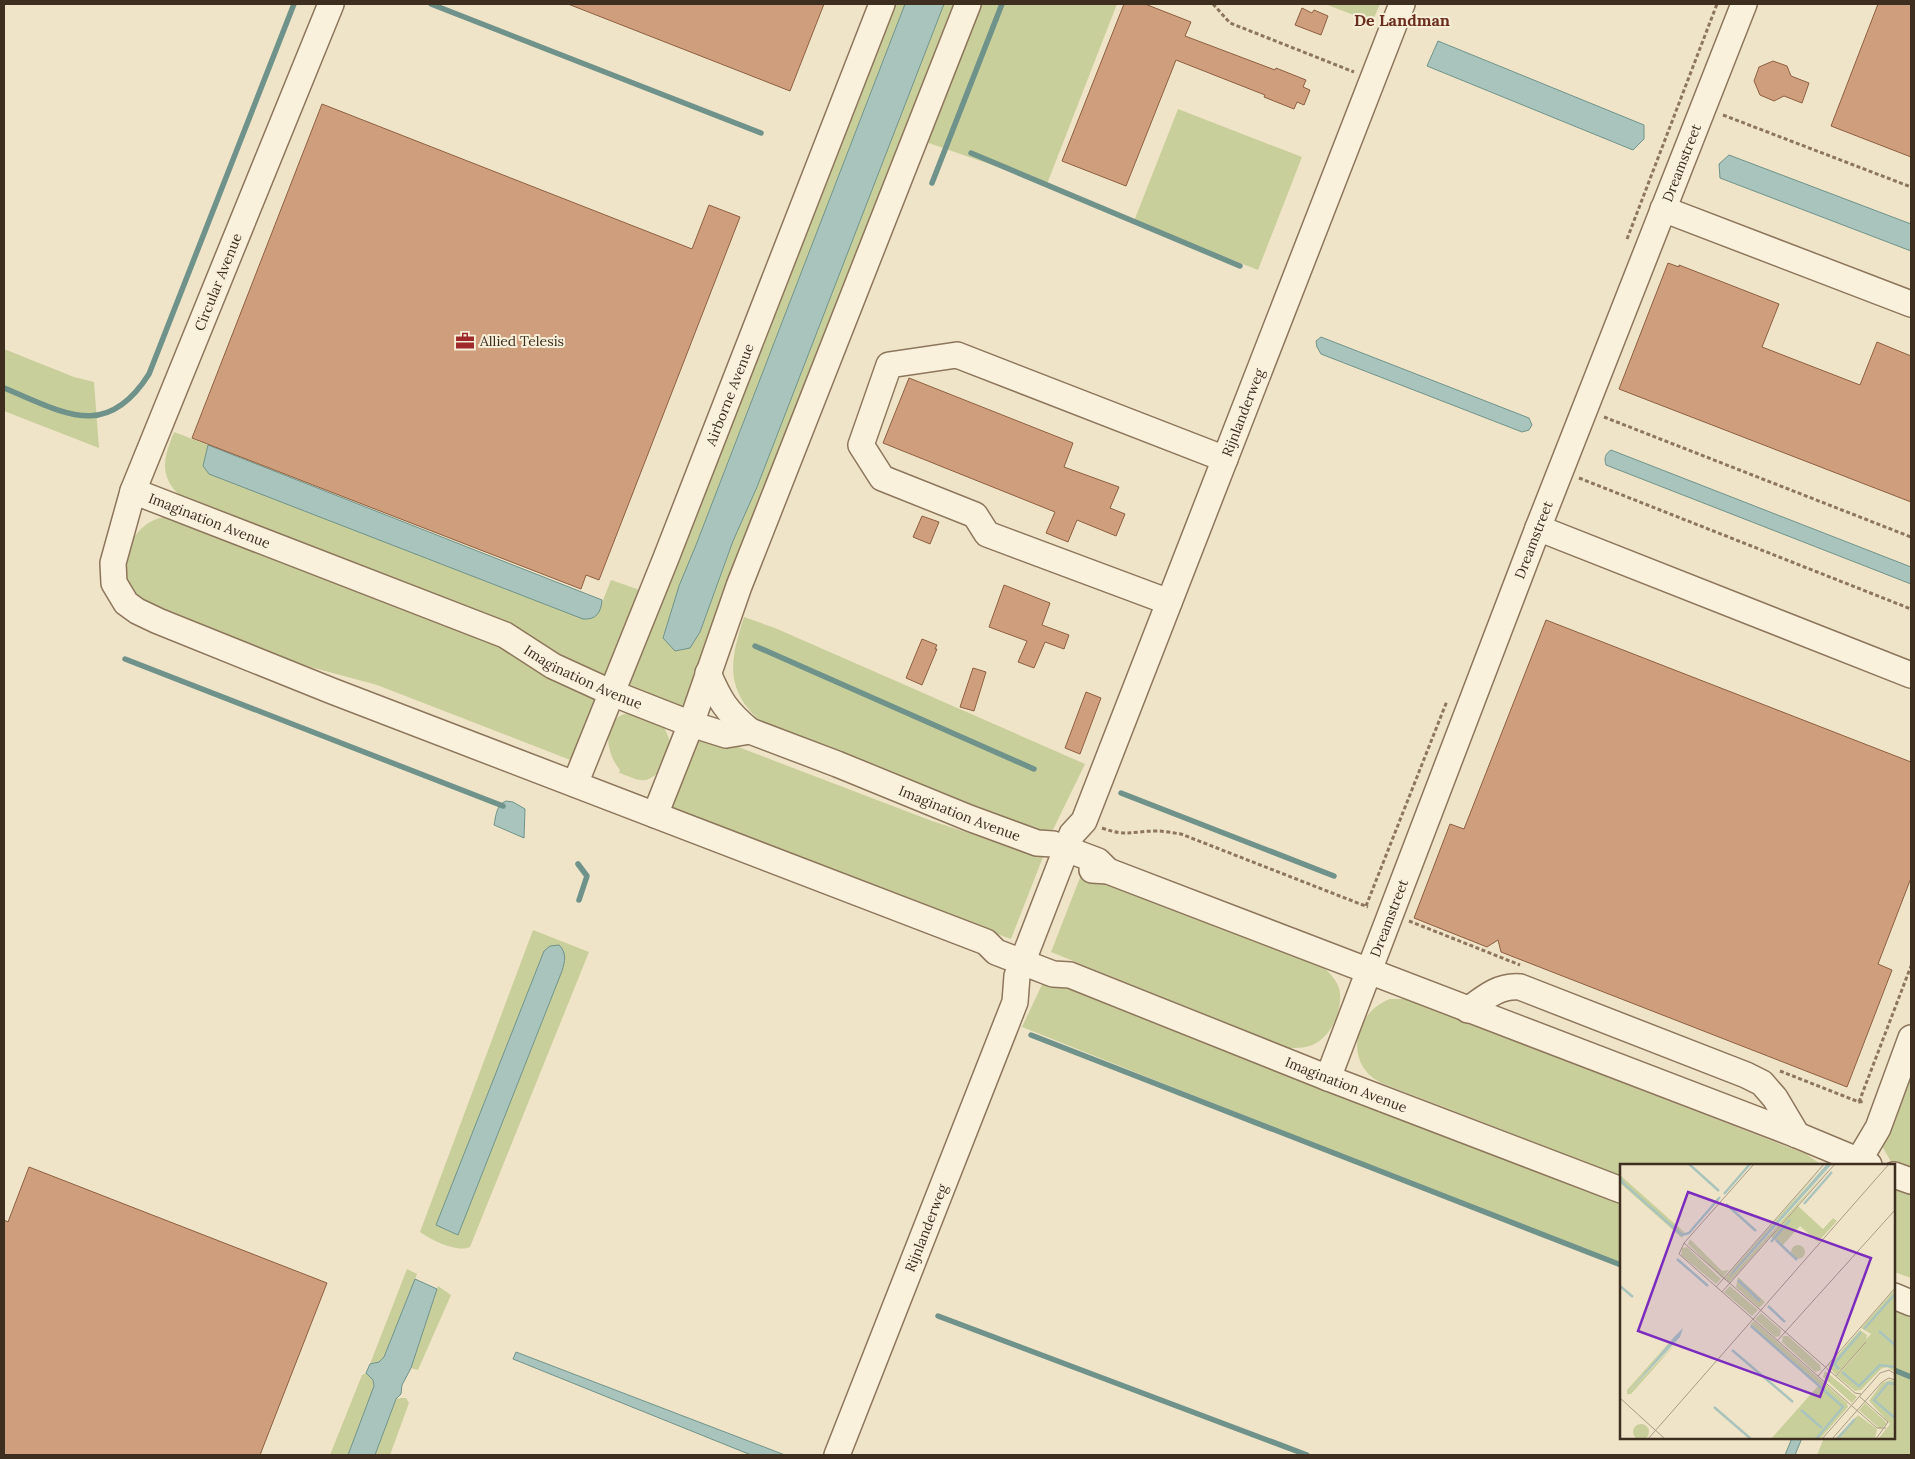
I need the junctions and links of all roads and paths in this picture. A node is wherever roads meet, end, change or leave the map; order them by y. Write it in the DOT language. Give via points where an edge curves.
graph roads {
  1 [pos="331,4"];
  2 [pos="882,4"];
  3 [pos="968,4"];
  4 [pos="1213,4"];
  5 [pos="1402,4"];
  6 [pos="1744,4"];
  7 [pos="1372,81"];
  8 [pos="1703,107"];
  9 [pos="1911,187"];
  10 [pos="1663,209"];
  11 [pos="1911,304"];
  12 [pos="1584,409"];
  13 [pos="1225,459"];
  14 [pos="1560,470"];
  15 [pos="133,491"];
  16 [pos="1538,528"];
  17 [pos="1911,537"];
  18 [pos="112,563"];
  19 [pos="1169,602"];
  20 [pos="1911,609"];
  21 [pos="708,673"];
  22 [pos="1911,675"];
  23 [pos="612,693"];
  24 [pos="691,724"];
  25 [pos="750,730"];
  26 [pos="575,784"];
  27 [pos="655,815"];
  28 [pos="1084,821"];
  29 [pos="1072,856"];
  30 [pos="1390,915"];
  31 [pos="1032,959"];
  32 [pos="1523,966"];
  33 [pos="1911,966"];
  34 [pos="1368,972"];
  35 [pos="1468,1010"];
  36 [pos="1911,1038"];
  37 [pos="1777,1069"];
  38 [pos="1328,1078"];
  39 [pos="1888,1097"];
  40 [pos="1859,1102"];
  41 [pos="1797,1135"];
  42 [pos="1861,1164"];
  43 [pos="1895,1174"];
  44 [pos="1911,1181"];
  45 [pos="1620,1190"];
  46 [pos="1895,1296"];
  47 [pos="1911,1302"];
  48 [pos="837,1455"];
  1 -- 15 [label="street, Circular Avenue"];
  2 -- 23 [label="street, Airborne Avenue"];
  3 -- 21 [label="street" via="739,586"];
  4 -- 7 [label="path" via="1230,23"];
  5 -- 7 [label="street, Rijnlanderweg"];
  6 -- 8 [label="street, Dreamstreet"];
  7 -- 13 [label="street, Rijnlanderweg"];
  8 -- 9 [label="path"];
  8 -- 10 [label="street, Dreamstreet"];
  10 -- 11 [label="street"];
  10 -- 12 [label="street, Dreamstreet"];
  12 -- 14 [label="street, Dreamstreet"];
  12 -- 17 [label="path"];
  13 -- 19 [label="street, Rijnlanderweg"];
  13 -- 19 [label="street" via="957,355 889,365 861,445 882,478 975,515 987,534"];
  14 -- 16 [label="street, Dreamstreet"];
  14 -- 20 [label="path"];
  15 -- 18 [label="street, Circular Avenue"];
  15 -- 23 [label="street, Imagination Avenue" via="505,635 554,666"];
  16 -- 22 [label="street"];
  16 -- 30 [label="street, Dreamstreet"];
  18 -- 26 [label="street, Imagination Avenue" via="114,583 126,603 158,621"];
  19 -- 28 [label="street, Rijnlanderweg"];
  21 -- 24 [label="street"];
  21 -- 25 [label="street" via="730,714"];
  23 -- 24 [label="street, Imagination Avenue"];
  23 -- 26 [label="street, Airborne Avenue"];
  24 -- 25 [label="street, Imagination Avenue" via="726,735"];
  24 -- 27 [label="street"];
  25 -- 29 [label="street, Imagination Avenue" via="1037,843 1050,853"];
  26 -- 27 [label="street, Imagination Avenue"];
  27 -- 31 [label="street, Imagination Avenue" via="986,942 1001,940"];
  28 -- 29 [label="street, Rijnlanderweg" via="1086,839"];
  28 -- 30 [label="path" via="1118,833 1158,831 1181,834"];
  29 -- 31 [label="street, Rijnlanderweg"];
  29 -- 34 [label="street, Imagination Avenue" via="1094,871 1108,872"];
  30 -- 32 [label="path"];
  30 -- 34 [label="street, Dreamstreet"];
  31 -- 38 [label="street, Imagination Avenue" via="1054,974 1070,975"];
  31 -- 48 [label="street, Rijnlanderweg" via="1032,981 1015,1002"];
  33 -- 40 [label="path"];
  34 -- 35 [label="street, Imagination Avenue"];
  34 -- 38 [label="street, Dreamstreet"];
  35 -- 41 [label="street, Imagination Avenue"];
  35 -- 41 [label="street" via="1499,989 1520,987 1762,1083"];
  36 -- 39 [label="street"];
  37 -- 40 [label="path"];
  38 -- 45 [label="street, Imagination Avenue"];
  39 -- 40 [label="path"];
  39 -- 42 [label="street"];
  41 -- 42 [label="street, Imagination Avenue"];
  43 -- 44 [label="street"];
  46 -- 47 [label="street"];
}
